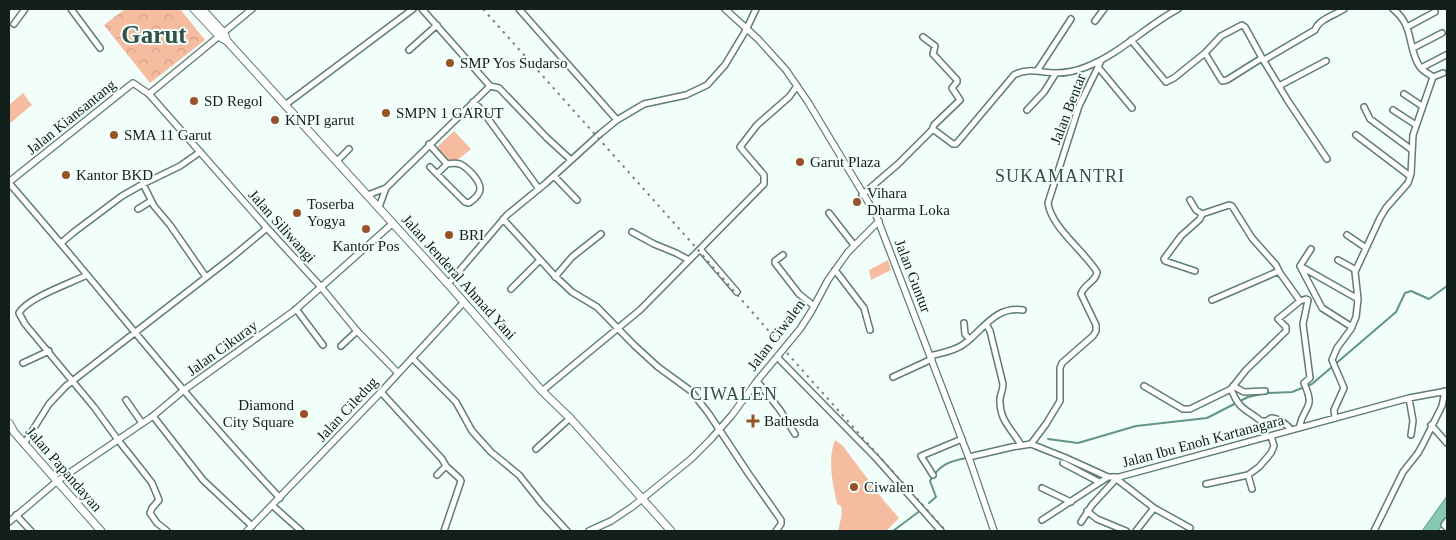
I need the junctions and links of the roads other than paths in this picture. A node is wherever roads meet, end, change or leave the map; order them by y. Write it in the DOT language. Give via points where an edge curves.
graph roads {
  1 [pos="25,9"];
  2 [pos="71,9"];
  3 [pos="194,9"];
  4 [pos="202,9"];
  5 [pos="252,9"];
  6 [pos="413,9"];
  7 [pos="422,9"];
  8 [pos="519,9"];
  9 [pos="725,9"];
  10 [pos="756,9"];
  11 [pos="1104,9"];
  12 [pos="1178,9"];
  13 [pos="1344,9"];
  14 [pos="1396,9"];
  15 [pos="1436,12"];
  16 [pos="1071,19"];
  17 [pos="1096,21"];
  18 [pos="14,24"];
  19 [pos="437,25"];
  20 [pos="1407,27"];
  21 [pos="746,30"];
  22 [pos="1442,33"];
  23 [pos="222,35"];
  24 [pos="923,36"];
  25 [pos="1131,40"];
  26 [pos="100,48"];
  27 [pos="1413,48"];
  28 [pos="409,50"];
  29 [pos="1205,54"];
  30 [pos="1446,56"];
  31 [pos="1263,59"];
  32 [pos="1101,61"];
  33 [pos="1326,61"];
  34 [pos="1098,67"];
  35 [pos="1420,68"];
  36 [pos="1037,71"];
  37 [pos="1056,73"];
  38 [pos="1442,73"];
  39 [pos="1433,77"];
  40 [pos="490,86"];
  41 [pos="797,86"];
  42 [pos="1279,86"];
  43 [pos="149,94"];
  44 [pos="1404,94"];
  45 [pos="473,102"];
  46 [pos="285,104"];
  47 [pos="1422,106"];
  48 [pos="1364,107"];
  49 [pos="1132,108"];
  50 [pos="1027,110"];
  51 [pos="1393,110"];
  52 [pos="618,120"];
  53 [pos="1416,125"];
  54 [pos="932,130"];
  55 [pos="1356,135"];
  56 [pos="429,144"];
  57 [pos="349,149"];
  58 [pos="1412,150"];
  59 [pos="200,152"];
  60 [pos="1327,158"];
  61 [pos="571,160"];
  62 [pos="337,161"];
  63 [pos="448,164"];
  64 [pos="430,167"];
  65 [pos="437,174"];
  66 [pos="554,176"];
  67 [pos="1410,176"];
  68 [pos="9,183"];
  69 [pos="142,184"];
  70 [pos="386,188"];
  71 [pos="539,189"];
  72 [pos="368,195"];
  73 [pos="862,195"];
  74 [pos="577,200"];
  75 [pos="1190,200"];
  76 [pos="151,201"];
  77 [pos="378,207"];
  78 [pos="138,209"];
  79 [pos="829,213"];
  80 [pos="1202,214"];
  81 [pos="503,219"];
  82 [pos="879,222"];
  83 [pos="393,223"];
  84 [pos="267,228"];
  85 [pos="632,232"];
  86 [pos="601,234"];
  87 [pos="1346,234"];
  88 [pos="61,243"];
  89 [pos="854,245"];
  90 [pos="702,247"];
  91 [pos="1366,248"];
  92 [pos="1311,249"];
  93 [pos="783,255"];
  94 [pos="540,260"];
  95 [pos="689,260"];
  96 [pos="1338,260"];
  97 [pos="1300,266"];
  98 [pos="835,270"];
  99 [pos="1356,270"];
  100 [pos="1195,271"];
  101 [pos="1279,272"];
  102 [pos="87,275"];
  103 [pos="206,277"];
  104 [pos="555,277"];
  105 [pos="448,284"];
  106 [pos="321,287"];
  107 [pos="512,289"];
  108 [pos="737,292"];
  109 [pos="1358,299"];
  110 [pos="1212,300"];
  111 [pos="1300,300"];
  112 [pos="464,302"];
  113 [pos="814,306"];
  114 [pos="296,310"];
  115 [pos="1023,310"];
  116 [pos="964,323"];
  117 [pos="986,324"];
  118 [pos="1352,327"];
  119 [pos="618,329"];
  120 [pos="870,330"];
  121 [pos="357,331"];
  122 [pos="135,332"];
  123 [pos="969,340"];
  124 [pos="323,345"];
  125 [pos="341,346"];
  126 [pos="48,351"];
  127 [pos="777,357"];
  128 [pos="931,358"];
  129 [pos="412,359"];
  130 [pos="23,362"];
  131 [pos="398,373"];
  132 [pos="893,377"];
  133 [pos="73,381"];
  134 [pos="757,381"];
  135 [pos="1144,386"];
  136 [pos="1232,387"];
  137 [pos="184,390"];
  138 [pos="542,391"];
  139 [pos="1265,391"];
  140 [pos="1446,391"];
  141 [pos="381,392"];
  142 [pos="1409,398"];
  143 [pos="126,400"];
  144 [pos="153,416"];
  145 [pos="570,418"];
  146 [pos="1335,418"];
  147 [pos="142,423"];
  148 [pos="9,424"];
  149 [pos="1431,425"];
  150 [pos="1299,428"];
  151 [pos="720,430"];
  152 [pos="1292,430"];
  153 [pos="11,434"];
  154 [pos="795,434"];
  155 [pos="1411,435"];
  156 [pos="1271,436"];
  157 [pos="962,439"];
  158 [pos="118,440"];
  159 [pos="1447,443"];
  160 [pos="24,444"];
  161 [pos="1031,444"];
  162 [pos="1021,445"];
  163 [pos="536,449"];
  164 [pos="969,457"];
  165 [pos="1063,463"];
  166 [pos="446,466"];
  167 [pos="438,475"];
  168 [pos="933,475"];
  169 [pos="1248,475"];
  170 [pos="1113,478"];
  171 [pos="56,482"];
  172 [pos="1099,482"];
  173 [pos="1206,484"];
  174 [pos="1042,488"];
  175 [pos="1252,489"];
  176 [pos="280,498"];
  177 [pos="642,499"];
  178 [pos="1071,502"];
  179 [pos="273,506"];
  180 [pos="1154,508"];
  181 [pos="1087,511"];
  182 [pos="16,514"];
  183 [pos="1042,520"];
  184 [pos="1447,521"];
  185 [pos="9,522"];
  186 [pos="1081,522"];
  187 [pos="252,526"];
  188 [pos="1190,528"];
  189 [pos="1447,528"];
  190 [pos="31,531"];
  191 [pos="101,531"];
  192 [pos="167,531"];
  193 [pos="247,531"];
  194 [pos="301,531"];
  195 [pos="444,531"];
  196 [pos="567,531"];
  197 [pos="589,531"];
  198 [pos="671,531"];
  199 [pos="776,531"];
  200 [pos="941,531"];
  201 [pos="994,531"];
  202 [pos="1126,531"];
  203 [pos="1136,531"];
  204 [pos="1374,531"];
  1 -- 18 [label="street"];
  2 -- 26 [label="street"];
  3 -- 23 [label="main road, Jalan Jenderal Ahmad Yani"];
  4 -- 23 [label="main road, Jalan Jenderal Ahmad Yani"];
  5 -- 23 [label="street"];
  6 -- 46 [label="street"];
  7 -- 19 [label="street"];
  8 -- 52 [label="street"];
  9 -- 21 [label="street, Jalan Guntur"];
  10 -- 21 [label="street"];
  11 -- 17 [label="street"];
  12 -- 25 [label="street"];
  13 -- 31 [label="street" via="1317,25 1315,30"];
  14 -- 20 [label="street"];
  15 -- 20 [label="street"];
  16 -- 36 [label="street"];
  19 -- 28 [label="street"];
  19 -- 40 [label="street"];
  20 -- 27 [label="street"];
  21 -- 41 [label="street, Jalan Guntur" via="773,55"];
  21 -- 52 [label="street" via="707,85 686,95 644,104"];
  22 -- 27 [label="street"];
  23 -- 43 [label="street"];
  23 -- 46 [label="main road, Jalan Jenderal Ahmad Yani"];
  24 -- 54 [label="street" via="936,46 934,54 957,80 952,88 960,100"];
  25 -- 29 [label="street" via="1166,82"];
  25 -- 32 [label="street"];
  27 -- 35 [label="street"];
  29 -- 31 [label="street" via="1222,81"];
  29 -- 31 [label="street" via="1221,36 1242,25"];
  30 -- 35 [label="street"];
  31 -- 42 [label="street"];
  32 -- 34 [label="street, Jalan Bentar"];
  32 -- 37 [label="street" via="1070,72"];
  33 -- 42 [label="street"];
  34 -- 49 [label="street"];
  34 -- 161 [label="street, Jalan Bentar" via="1080,106 1048,204 1065,233 1097,272 1081,294 1096,331 1062,362 1060,401"];
  35 -- 39 [label="street"];
  36 -- 37 [label="street"];
  36 -- 54 [label="street" via="1014,75 955,144"];
  37 -- 50 [label="street"];
  38 -- 39 [label="street"];
  39 -- 47 [label="street"];
  40 -- 45 [label="street"];
  40 -- 61 [label="street" via="499,88"];
  41 -- 73 [label="street, Jalan Guntur"];
  41 -- 90 [label="street" via="757,125 740,147 764,175 764,184"];
  42 -- 60 [label="street"];
  43 -- 59 [label="street, Jalan Siliwangi"];
  43 -- 68 [label="street, Jalan Kiansantang" via="133,83"];
  44 -- 47 [label="street"];
  45 -- 56 [label="street"];
  45 -- 71 [label="street"];
  46 -- 62 [label="main road, Jalan Jenderal Ahmad Yani"];
  47 -- 53 [label="street"];
  48 -- 58 [label="street" via="1370,119"];
  51 -- 53 [label="street"];
  52 -- 61 [label="street"];
  53 -- 58 [label="street"];
  54 -- 73 [label="street"];
  55 -- 67 [label="street"];
  56 -- 63 [label="street"];
  56 -- 70 [label="street"];
  57 -- 62 [label="street"];
  58 -- 67 [label="street"];
  59 -- 69 [label="street" via="180,166"];
  59 -- 84 [label="street, Jalan Siliwangi"];
  61 -- 66 [label="street"];
  62 -- 72 [label="main road, Jalan Jenderal Ahmad Yani"];
  63 -- 65 [label="street"];
  63 -- 65 [label="street" via="458,163 476,179 480,190 474,200 467,203 460,199"];
  64 -- 65 [label="street"];
  66 -- 71 [label="street"];
  66 -- 74 [label="street"];
  67 -- 91 [label="street" via="1408,183 1383,213"];
  68 -- 88 [label="street"];
  69 -- 76 [label="street"];
  69 -- 88 [label="street"];
  70 -- 72 [label="street"];
  70 -- 77 [label="street"];
  71 -- 81 [label="street"];
  72 -- 77 [label="main road, Jalan Jenderal Ahmad Yani"];
  73 -- 82 [label="street, Jalan Guntur"];
  75 -- 80 [label="street"];
  76 -- 78 [label="street"];
  76 -- 103 [label="street"];
  77 -- 83 [label="main road, Jalan Jenderal Ahmad Yani"];
  79 -- 89 [label="street"];
  80 -- 100 [label="street" via="1164,259"];
  80 -- 101 [label="street" via="1232,206"];
  81 -- 94 [label="street"];
  81 -- 105 [label="street"];
  82 -- 89 [label="street, Jalan Ciwalen"];
  82 -- 128 [label="street, Jalan Guntur"];
  83 -- 105 [label="main road, Jalan Jenderal Ahmad Yani"];
  83 -- 106 [label="street, Jalan Cikuray"];
  84 -- 103 [label="street"];
  84 -- 106 [label="street, Jalan Siliwangi"];
  85 -- 95 [label="street"];
  86 -- 104 [label="street" via="572,257"];
  87 -- 91 [label="street"];
  88 -- 102 [label="street"];
  89 -- 98 [label="street, Jalan Ciwalen"];
  90 -- 95 [label="street"];
  90 -- 108 [label="street"];
  91 -- 99 [label="street"];
  92 -- 97 [label="street"];
  93 -- 113 [label="street" via="774,263 799,294"];
  94 -- 104 [label="street"];
  94 -- 107 [label="street"];
  95 -- 119 [label="street"];
  96 -- 99 [label="street"];
  97 -- 109 [label="street"];
  97 -- 118 [label="street" via="1322,308"];
  98 -- 113 [label="street, Jalan Ciwalen"];
  98 -- 120 [label="street" via="864,308"];
  99 -- 109 [label="street"];
  101 -- 110 [label="street"];
  101 -- 111 [label="street"];
  102 -- 122 [label="street"];
  102 -- 126 [label="street" via="38,297 23,307 19,314"];
  103 -- 122 [label="street"];
  104 -- 119 [label="street" via="597,307"];
  105 -- 112 [label="main road, Jalan Jenderal Ahmad Yani"];
  106 -- 114 [label="street, Jalan Cikuray"];
  106 -- 121 [label="street, Jalan Siliwangi"];
  109 -- 118 [label="street"];
  111 -- 136 [label="street" via="1278,319 1286,330"];
  111 -- 150 [label="street" via="1308,302 1303,324 1310,405"];
  112 -- 129 [label="street, Jalan Ciledug"];
  112 -- 138 [label="main road, Jalan Jenderal Ahmad Yani"];
  113 -- 127 [label="street, Jalan Ciwalen"];
  114 -- 124 [label="street"];
  114 -- 137 [label="street, Jalan Cikuray"];
  115 -- 117 [label="street" via="1005,310"];
  116 -- 123 [label="street"];
  117 -- 123 [label="street"];
  117 -- 162 [label="street" via="1003,384 1001,417"];
  118 -- 146 [label="street" via="1333,354 1332,363 1344,388 1334,410"];
  119 -- 138 [label="street"];
  119 -- 151 [label="street" via="658,367 691,391"];
  121 -- 125 [label="street"];
  121 -- 131 [label="street, Jalan Siliwangi"];
  122 -- 133 [label="street"];
  122 -- 137 [label="street"];
  123 -- 128 [label="street"];
  126 -- 130 [label="street"];
  126 -- 133 [label="street"];
  127 -- 134 [label="street, Jalan Ciwalen"];
  127 -- 200 [label="street" via="876,458"];
  128 -- 132 [label="street"];
  128 -- 157 [label="street, Jalan Guntur"];
  129 -- 131 [label="street, Jalan Ciledug"];
  129 -- 196 [label="street" via="456,402 472,431 519,475"];
  131 -- 141 [label="street, Jalan Ciledug"];
  133 -- 158 [label="street"];
  133 -- 160 [label="street" via="55,396"];
  134 -- 151 [label="street, Jalan Ciwalen"];
  134 -- 154 [label="street"];
  135 -- 136 [label="street" via="1183,409 1190,409"];
  136 -- 139 [label="street" via="1244,392"];
  136 -- 152 [label="street" via="1236,401 1243,409 1261,421 1275,418"];
  137 -- 144 [label="street, Jalan Cikuray"];
  137 -- 176 [label="street"];
  138 -- 145 [label="main road, Jalan Jenderal Ahmad Yani"];
  140 -- 142 [label="street, Jalan Ibu Enoh Kartanagara"];
  140 -- 149 [label="street"];
  141 -- 166 [label="street"];
  141 -- 176 [label="street, Jalan Ciledug"];
  142 -- 146 [label="street, Jalan Ibu Enoh Kartanagara"];
  142 -- 155 [label="street" via="1413,421"];
  143 -- 147 [label="street"];
  144 -- 147 [label="street, Jalan Cikuray"];
  144 -- 187 [label="street" via="203,480"];
  145 -- 163 [label="street"];
  145 -- 177 [label="main road, Jalan Jenderal Ahmad Yani"];
  146 -- 150 [label="street, Jalan Ibu Enoh Kartanagara"];
  147 -- 158 [label="street, Jalan Cikuray"];
  148 -- 153 [label="main road, Jalan Papandayan"];
  149 -- 159 [label="street"];
  149 -- 204 [label="street"];
  150 -- 152 [label="street, Jalan Ibu Enoh Kartanagara"];
  151 -- 177 [label="street, Jalan Ciwalen" via="691,459"];
  151 -- 199 [label="street" via="782,520"];
  152 -- 156 [label="street, Jalan Ibu Enoh Kartanagara"];
  153 -- 160 [label="main road, Jalan Papandayan"];
  156 -- 169 [label="street" via="1274,446 1271,453"];
  156 -- 170 [label="street, Jalan Ibu Enoh Kartanagara"];
  157 -- 164 [label="street, Jalan Guntur"];
  157 -- 168 [label="street" via="922,456"];
  158 -- 171 [label="street, Jalan Cikuray"];
  158 -- 192 [label="street" via="156,490 159,500 150,513"];
  160 -- 171 [label="main road, Jalan Papandayan"];
  161 -- 162 [label="street, Jalan Ibu Enoh Kartanagara"];
  161 -- 170 [label="street, Jalan Ibu Enoh Kartanagara"];
  162 -- 164 [label="street, Jalan Ibu Enoh Kartanagara"];
  164 -- 201 [label="street, Jalan Guntur"];
  165 -- 172 [label="street"];
  166 -- 167 [label="street"];
  166 -- 195 [label="street" via="461,481"];
  169 -- 173 [label="street"];
  169 -- 175 [label="street"];
  170 -- 172 [label="street"];
  170 -- 180 [label="street"];
  170 -- 181 [label="street"];
  171 -- 182 [label="street, Jalan Cikuray"];
  171 -- 191 [label="main road, Jalan Papandayan"];
  172 -- 178 [label="street"];
  174 -- 178 [label="street"];
  176 -- 179 [label="street, Jalan Ciledug"];
  177 -- 197 [label="street, Jalan Ciwalen" via="611,521"];
  177 -- 198 [label="main road, Jalan Jenderal Ahmad Yani"];
  178 -- 183 [label="street"];
  179 -- 187 [label="street, Jalan Ciledug"];
  179 -- 194 [label="street"];
  180 -- 188 [label="street"];
  180 -- 203 [label="street"];
  181 -- 186 [label="street"];
  181 -- 202 [label="street" via="1097,519"];
  182 -- 185 [label="street, Jalan Cikuray"];
  182 -- 190 [label="street"];
  184 -- 189 [label="street" via="1444,525"];
  187 -- 193 [label="street, Jalan Ciledug"];
}
